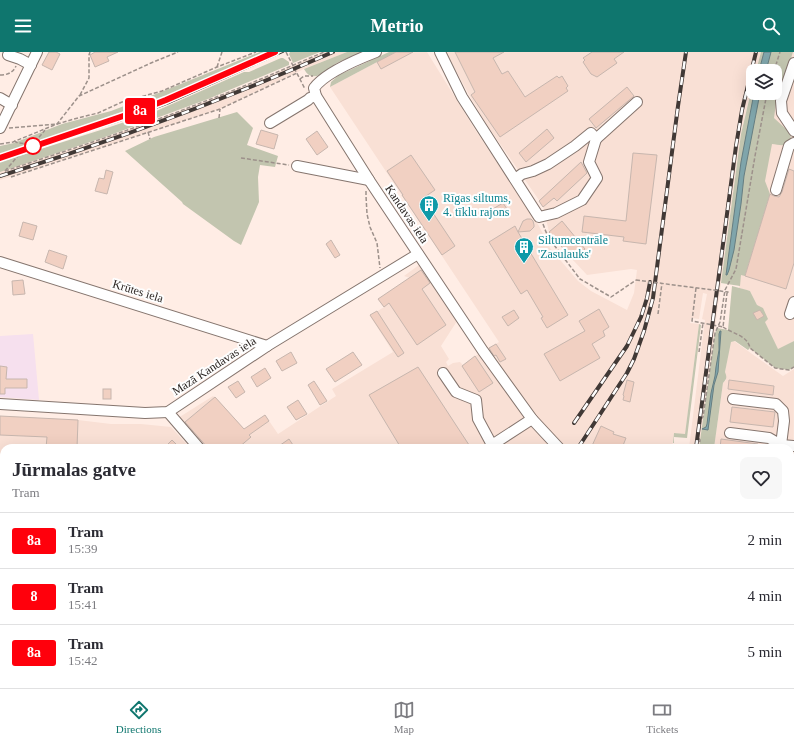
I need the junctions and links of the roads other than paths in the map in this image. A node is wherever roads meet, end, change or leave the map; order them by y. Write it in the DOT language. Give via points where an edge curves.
graph roads {
  1 [pos="37,52"];
  2 [pos="376,52"];
  3 [pos="440,52"];
  4 [pos="8,55"];
  5 [pos="794,63"];
  6 [pos="31,66"];
  7 [pos="313,92"];
  8 [pos="0,98"];
  9 [pos="637,102"];
  10 [pos="12,105"];
  11 [pos="270,123"];
  12 [pos="3,128"];
  13 [pos="794,131"];
  14 [pos="596,138"];
  15 [pos="794,143"];
  16 [pos="297,166"];
  17 [pos="515,179"];
  18 [pos="368,184"];
  19 [pos="776,190"];
  20 [pos="418,254"];
  21 [pos="0,262"];
  22 [pos="794,302"];
  23 [pos="790,314"];
  24 [pos="268,346"];
  25 [pos="443,373"];
  26 [pos="733,399"];
  27 [pos="0,404"];
  28 [pos="168,412"];
  29 [pos="532,419"];
  30 [pos="730,433"];
  31 [pos="196,444"];
  32 [pos="491,444"];
  33 [pos="495,444"];
  34 [pos="555,444"];
  35 [pos="778,444"];
  36 [pos="781,444"];
  1 -- 6 [label="street"];
  2 -- 7 [label="street" via="338,70 318,83"];
  3 -- 17 [label="street" via="462,97"];
  4 -- 6 [label="street"];
  5 -- 13 [label="street" via="781,101 782,113"];
  6 -- 10 [label="street"];
  7 -- 11 [label="street" via="308,100"];
  7 -- 18 [label="street, Kandavas iela"];
  8 -- 10 [label="street"];
  9 -- 14 [label="street"];
  10 -- 12 [label="street"];
  14 -- 17 [label="street" via="591,133 548,164"];
  14 -- 17 [label="street" via="589,162 597,178 582,200 556,213 540,217"];
  15 -- 19 [label="street" via="790,146"];
  16 -- 18 [label="street"];
  18 -- 20 [label="street, Kandavas iela"];
  20 -- 24 [label="street, Mazā Kandavas iela"];
  20 -- 29 [label="street, Kandavas iela"];
  21 -- 24 [label="street, Krūtes iela"];
  22 -- 23 [label="street"];
  24 -- 28 [label="street, Mazā Kandavas iela"];
  25 -- 32 [label="street" via="456,392 476,400 478,419"];
  26 -- 36 [label="street" via="776,404 783,410"];
  27 -- 28 [label="street, Mazā Kandavas iela" via="145,413"];
  28 -- 31 [label="street"];
  29 -- 33 [label="street"];
  29 -- 34 [label="street, Kandavas iela"];
  30 -- 35 [label="street" via="769,438"];
}
